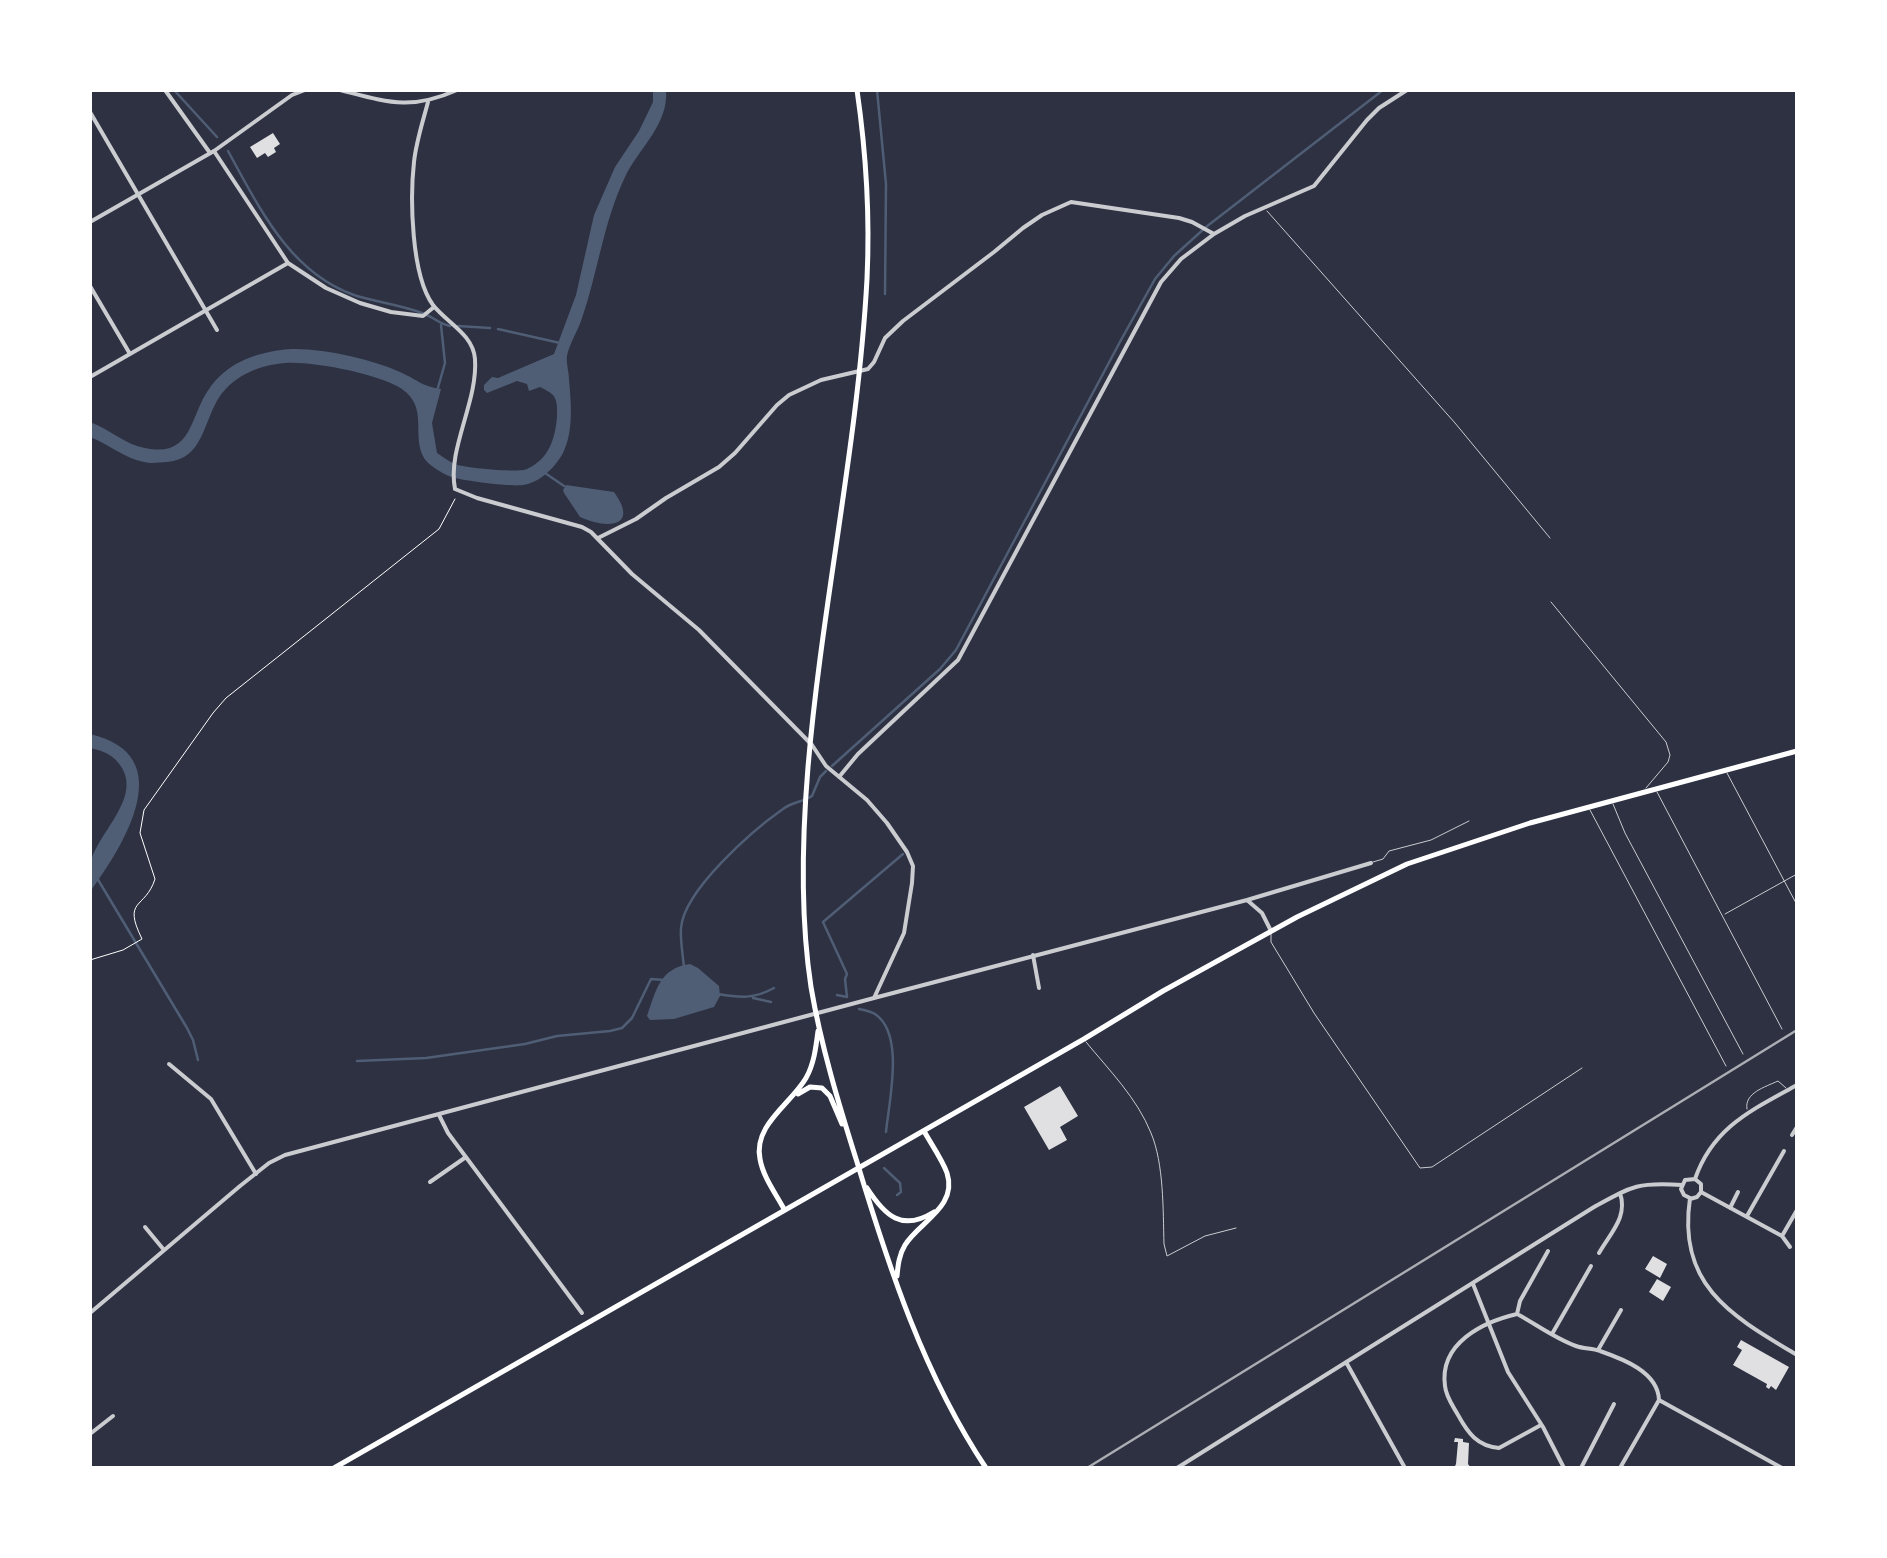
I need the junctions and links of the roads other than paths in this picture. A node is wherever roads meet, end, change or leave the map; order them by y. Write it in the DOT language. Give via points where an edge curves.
graph roads {
  1 [pos="164,90"];
  2 [pos="340,90"];
  3 [pos="457,90"];
  4 [pos="857,90"];
  5 [pos="1407,90"];
  6 [pos="300,91"];
  7 [pos="428,102"];
  8 [pos="90,112"];
  9 [pos="212,152"];
  10 [pos="138,194"];
  11 [pos="1266,208"];
  12 [pos="90,222"];
  13 [pos="1211,233"];
  14 [pos="288,263"];
  15 [pos="90,286"];
  16 [pos="432,309"];
  17 [pos="206,311"];
  18 [pos="217,330"];
  19 [pos="130,354"];
  20 [pos="90,377"];
  21 [pos="598,538"];
  22 [pos="1550,538"];
  23 [pos="1552,602"];
  24 [pos="1797,751"];
  25 [pos="1726,770"];
  26 [pos="838,777"];
  27 [pos="1656,789"];
  28 [pos="1641,794"];
  29 [pos="1612,801"];
  30 [pos="1589,807"];
  31 [pos="1469,821"];
  32 [pos="1370,863"];
  33 [pos="1797,874"];
  34 [pos="1784,880"];
  35 [pos="1247,900"];
  36 [pos="1797,905"];
  37 [pos="1722,916"];
  38 [pos="1271,931"];
  39 [pos="1033,955"];
  40 [pos="1039,988"];
  41 [pos="874,998"];
  42 [pos="1782,1029"];
  43 [pos="819,1032"];
  44 [pos="1084,1039"];
  45 [pos="1744,1054"];
  46 [pos="169,1064"];
  47 [pos="1726,1066"];
  48 [pos="1582,1068"];
  49 [pos="1797,1085"];
  50 [pos="1788,1090"];
  51 [pos="791,1099"];
  52 [pos="1748,1112"];
  53 [pos="439,1115"];
  54 [pos="1797,1127"];
  55 [pos="846,1129"];
  56 [pos="924,1130"];
  57 [pos="1792,1136"];
  58 [pos="1784,1151"];
  59 [pos="466,1157"];
  60 [pos="256,1174"];
  61 [pos="1695,1179"];
  62 [pos="430,1182"];
  63 [pos="1682,1185"];
  64 [pos="1701,1192"];
  65 [pos="1738,1192"];
  66 [pos="1620,1193"];
  67 [pos="870,1197"];
  68 [pos="1690,1198"];
  69 [pos="944,1202"];
  70 [pos="1730,1208"];
  71 [pos="784,1209"];
  72 [pos="1797,1210"];
  73 [pos="1746,1216"];
  74 [pos="145,1227"];
  75 [pos="1236,1228"];
  76 [pos="1782,1236"];
  77 [pos="1790,1247"];
  78 [pos="164,1250"];
  79 [pos="1548,1251"];
  80 [pos="1599,1253"];
  81 [pos="1591,1266"];
  82 [pos="1473,1284"];
  83 [pos="903,1298"];
  84 [pos="1621,1310"];
  85 [pos="90,1313"];
  86 [pos="582,1314"];
  87 [pos="1517,1314"];
  88 [pos="1490,1323"];
  89 [pos="1552,1334"];
  90 [pos="1598,1350"];
  91 [pos="1797,1355"];
  92 [pos="1346,1362"];
  93 [pos="1659,1400"];
  94 [pos="1614,1404"];
  95 [pos="114,1416"];
  96 [pos="1541,1425"];
  97 [pos="90,1434"];
  98 [pos="334,1468"];
  99 [pos="986,1468"];
  100 [pos="1177,1468"];
  101 [pos="1405,1468"];
  102 [pos="1564,1468"];
  103 [pos="1582,1468"];
  104 [pos="1620,1468"];
  105 [pos="1782,1468"];
  1 -- 9 [label="street"];
  2 -- 7 [label="street" via="399,104"];
  3 -- 7 [label="street"];
  4 -- 43 [label="main road" via="866,291 804,811 805,910"];
  5 -- 11 [label="street" via="1366,120 1314,186"];
  6 -- 9 [label="street"];
  7 -- 16 [label="street" via="414,160 412,210"];
  8 -- 10 [label="street"];
  9 -- 10 [label="street"];
  9 -- 14 [label="street"];
  10 -- 12 [label="street"];
  10 -- 17 [label="street"];
  11 -- 13 [label="street"];
  11 -- 22 [label="lane"];
  13 -- 21 [label="street" via="1179,218 1071,202 1042,215 903,321 884,338 868,369 820,380 789,396 719,467"];
  13 -- 26 [label="street" via="1161,282 958,660"];
  14 -- 16 [label="street" via="360,303 423,316"];
  14 -- 17 [label="street"];
  15 -- 19 [label="street"];
  16 -- 21 [label="street" via="463,334 475,358 456,488 582,527"];
  17 -- 18 [label="street"];
  17 -- 19 [label="street"];
  19 -- 20 [label="street"];
  21 -- 26 [label="street" via="699,630"];
  23 -- 28 [label="lane" via="1666,742 1668,762"];
  24 -- 25 [label="main road"];
  25 -- 27 [label="main road"];
  25 -- 34 [label="lane"];
  26 -- 41 [label="street" via="887,823 913,866 904,933"];
  27 -- 28 [label="main road"];
  27 -- 37 [label="lane"];
  28 -- 29 [label="main road"];
  29 -- 30 [label="main road"];
  29 -- 45 [label="lane"];
  30 -- 38 [label="main road" via="1420,858"];
  30 -- 47 [label="lane"];
  31 -- 32 [label="lane"];
  32 -- 35 [label="street"];
  33 -- 34 [label="lane"];
  34 -- 36 [label="lane"];
  34 -- 37 [label="lane"];
  35 -- 38 [label="street"];
  35 -- 39 [label="street"];
  37 -- 42 [label="lane"];
  38 -- 44 [label="main road"];
  38 -- 48 [label="lane" via="1271,942 1314,1012 1420,1168 1432,1167"];
  39 -- 40 [label="street"];
  39 -- 41 [label="street"];
  41 -- 53 [label="street"];
  43 -- 51 [label="main road" via="812,1067"];
  43 -- 55 [label="main road"];
  44 -- 56 [label="main road"];
  44 -- 75 [label="lane" via="1152,1135 1167,1256"];
  46 -- 60 [label="street" via="211,1099"];
  49 -- 50 [label="street"];
  50 -- 52 [label="street"];
  50 -- 52 [label="lane" via="1778,1081 1754,1094 1746,1101"];
  51 -- 55 [label="main road" via="822,1088"];
  51 -- 71 [label="main road" via="765,1129 759,1149"];
  52 -- 61 [label="street" via="1717,1138"];
  53 -- 59 [label="street"];
  53 -- 60 [label="street" via="286,1156"];
  54 -- 57 [label="street"];
  55 -- 67 [label="main road"];
  56 -- 69 [label="main road" via="946,1172"];
  56 -- 71 [label="main road"];
  58 -- 73 [label="street"];
  59 -- 62 [label="street"];
  59 -- 86 [label="street"];
  60 -- 78 [label="street"];
  61 -- 63 [label="street"];
  61 -- 64 [label="street"];
  63 -- 66 [label="street" via="1658,1182"];
  63 -- 68 [label="street"];
  64 -- 68 [label="street"];
  64 -- 70 [label="street"];
  65 -- 70 [label="street"];
  66 -- 80 [label="street" via="1622,1213"];
  66 -- 82 [label="street"];
  67 -- 69 [label="main road" via="907,1221 929,1216"];
  67 -- 83 [label="main road"];
  68 -- 91 [label="street" via="1691,1249 1708,1288 1737,1319"];
  69 -- 83 [label="main road" via="902,1250 897,1274"];
  70 -- 73 [label="street"];
  71 -- 98 [label="main road"];
  72 -- 76 [label="street"];
  73 -- 76 [label="street"];
  74 -- 78 [label="street"];
  76 -- 77 [label="street"];
  78 -- 85 [label="street"];
  79 -- 87 [label="street"];
  81 -- 89 [label="street"];
  82 -- 88 [label="street"];
  82 -- 92 [label="street"];
  83 -- 99 [label="main road" via="940,1389"];
  84 -- 90 [label="street"];
  87 -- 88 [label="street"];
  87 -- 89 [label="street"];
  88 -- 96 [label="street" via="1508,1372"];
  88 -- 96 [label="street" via="1464,1338 1448,1363 1444,1385 1450,1400 1472,1437 1490,1447 1512,1444"];
  89 -- 90 [label="street"];
  90 -- 93 [label="street" via="1650,1377"];
  92 -- 100 [label="street"];
  92 -- 101 [label="street"];
  93 -- 104 [label="street"];
  93 -- 105 [label="street"];
  94 -- 103 [label="street"];
  95 -- 97 [label="street"];
  96 -- 102 [label="street"];
}
